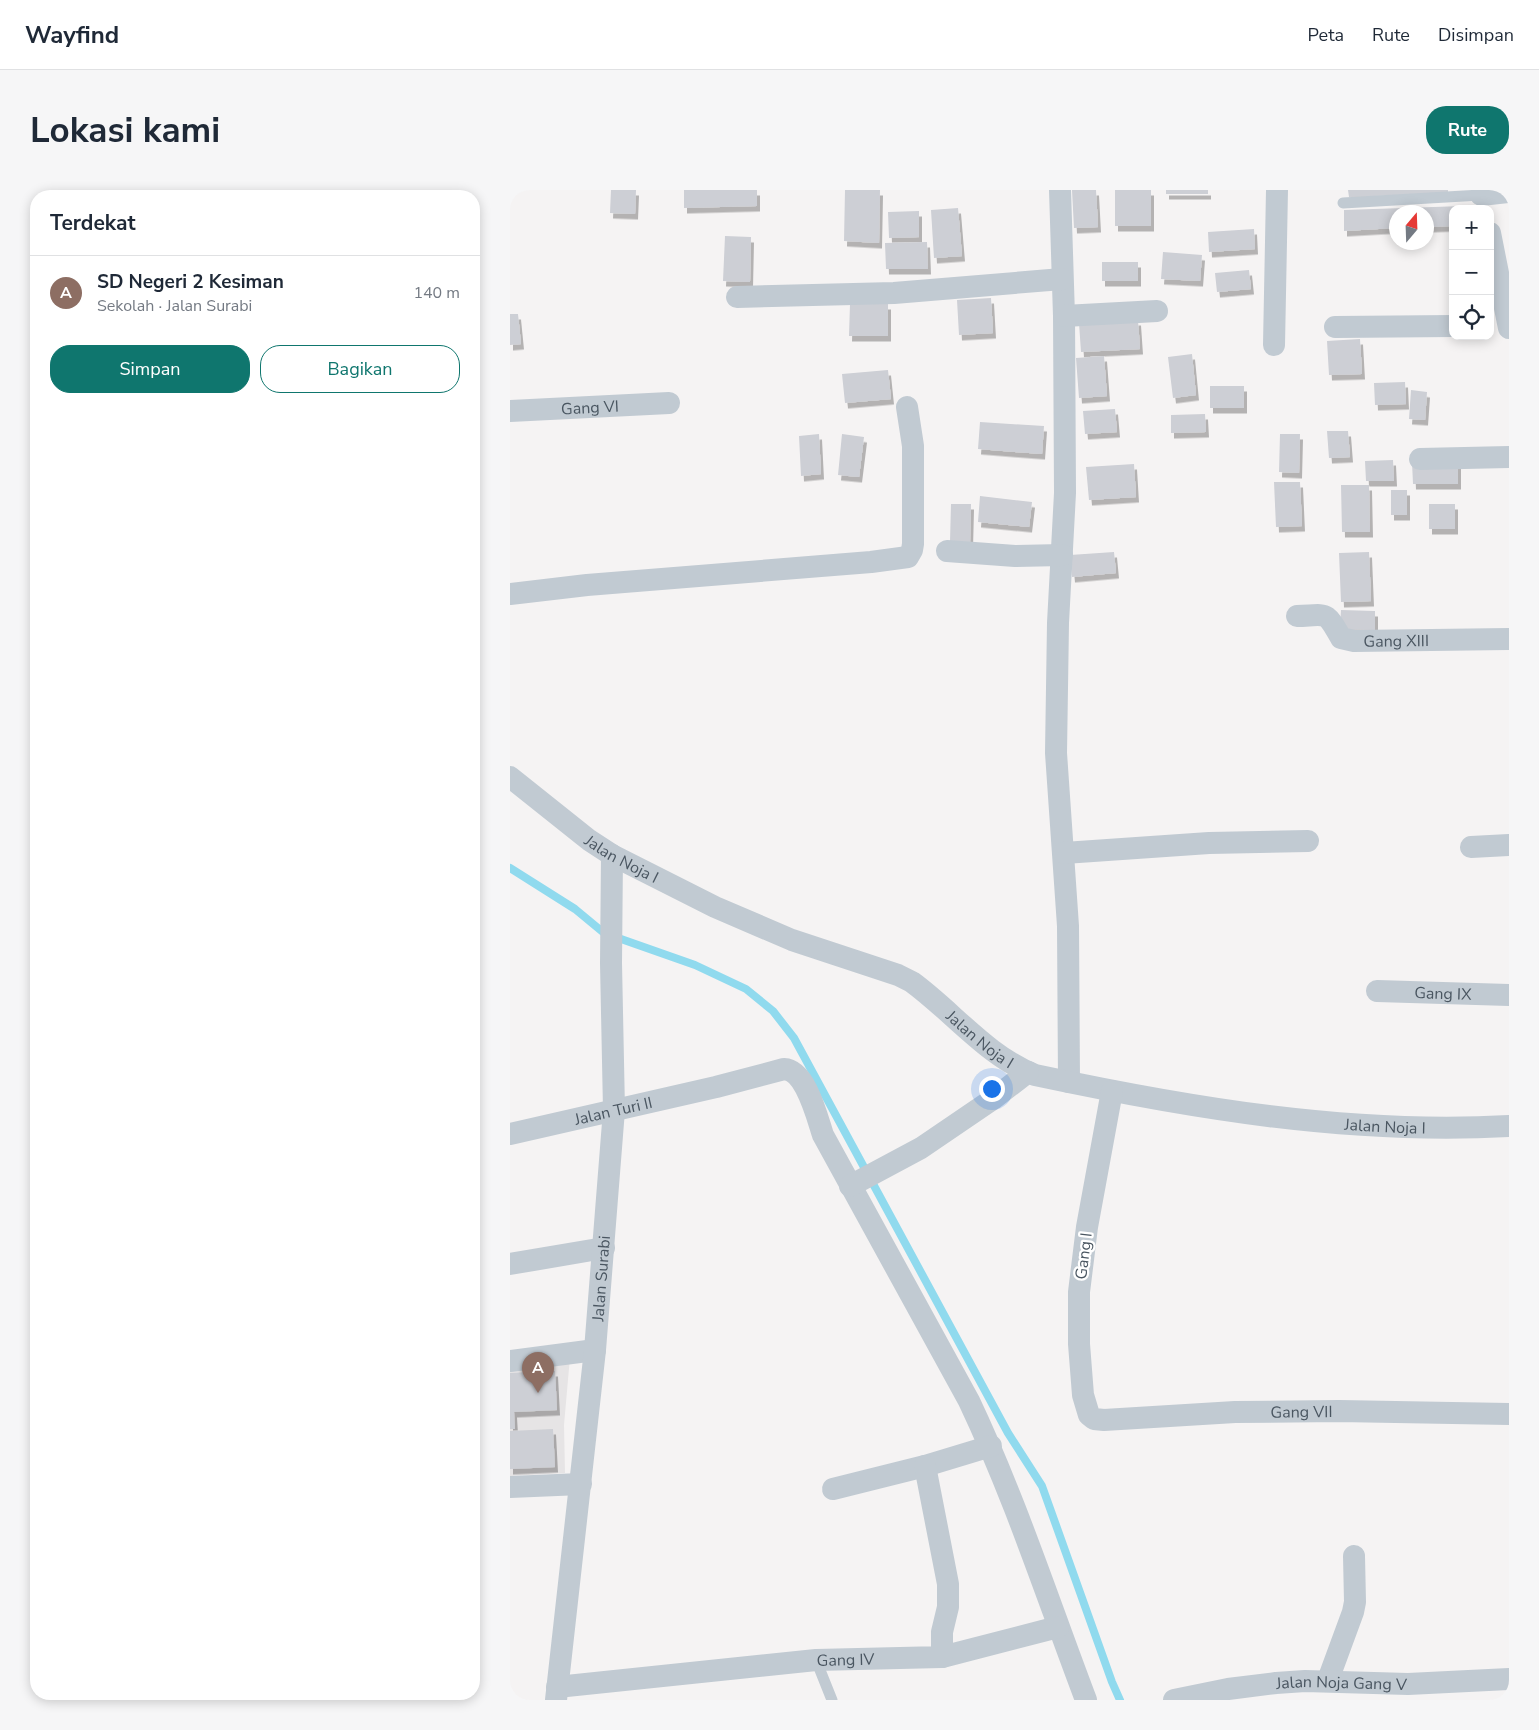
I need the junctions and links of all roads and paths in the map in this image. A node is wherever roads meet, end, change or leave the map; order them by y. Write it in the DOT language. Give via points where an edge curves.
graph roads {
  1 [pos="1060,190"];
  2 [pos="1277,190"];
  3 [pos="1509,192"];
  4 [pos="1482,198"];
  5 [pos="1343,203"];
  6 [pos="1494,250"];
  7 [pos="1062,279"];
  8 [pos="737,297"];
  9 [pos="1157,311"];
  10 [pos="1064,316"];
  11 [pos="1494,324"];
  12 [pos="1509,324"];
  13 [pos="1449,326"];
  14 [pos="1335,327"];
  15 [pos="1509,328"];
  16 [pos="1274,345"];
  17 [pos="669,403"];
  18 [pos="907,407"];
  19 [pos="510,411"];
  20 [pos="1509,457"];
  21 [pos="1420,460"];
  22 [pos="947,551"];
  23 [pos="1062,555"];
  24 [pos="510,594"];
  25 [pos="1298,616"];
  26 [pos="1509,639"];
  27 [pos="510,778"];
  28 [pos="1308,841"];
  29 [pos="1509,845"];
  30 [pos="1471,847"];
  31 [pos="1064,853"];
  32 [pos="612,855"];
  33 [pos="1378,991"];
  34 [pos="1509,995"];
  35 [pos="1028,1072"];
  36 [pos="1069,1082"];
  37 [pos="1112,1091"];
  38 [pos="614,1110"];
  39 [pos="1509,1126"];
  40 [pos="510,1134"];
  41 [pos="854,1184"];
  42 [pos="604,1248"];
  43 [pos="510,1264"];
  44 [pos="595,1350"];
  45 [pos="510,1361"];
  46 [pos="1509,1414"];
  47 [pos="1094,1419"];
  48 [pos="990,1446"];
  49 [pos="925,1466"];
  50 [pos="581,1484"];
  51 [pos="510,1487"];
  52 [pos="833,1489"];
  53 [pos="1354,1556"];
  54 [pos="1058,1627"];
  55 [pos="942,1657"];
  56 [pos="816,1660"];
  57 [pos="1509,1679"];
  58 [pos="1328,1680"];
  59 [pos="1409,1692"];
  60 [pos="556,1694"];
  61 [pos="832,1700"];
  62 [pos="1086,1700"];
  63 [pos="1174,1700"];
  1 -- 7 [label="street"];
  2 -- 16 [label="street"];
  3 -- 4 [label="street"];
  4 -- 5 [label="lane"];
  6 -- 12 [label="street"];
  7 -- 8 [label="street" via="894,293"];
  7 -- 10 [label="street"];
  9 -- 10 [label="street"];
  10 -- 23 [label="street"];
  11 -- 12 [label="street"];
  12 -- 15 [label="street"];
  13 -- 14 [label="street"];
  17 -- 19 [label="street, Gang VI"];
  18 -- 24 [label="street" via="912,430 913,466 913,544 908,556 861,563"];
  20 -- 21 [label="street"];
  22 -- 23 [label="street" via="1015,556"];
  23 -- 31 [label="street" via="1056,753"];
  25 -- 26 [label="street, Gang XIII" via="1325,615 1341,638 1354,641"];
  27 -- 32 [label="street, Jalan Noja I"];
  28 -- 31 [label="street" via="1209,843"];
  29 -- 30 [label="street"];
  31 -- 36 [label="street"];
  32 -- 35 [label="street, Jalan Noja I" via="715,907 784,936 912,982 993,1050"];
  32 -- 38 [label="street, Jalan Surabi"];
  33 -- 34 [label="street, Gang IX"];
  35 -- 36 [label="street, Jalan Noja I"];
  35 -- 41 [label="street" via="921,1148"];
  36 -- 37 [label="street, Jalan Noja I"];
  37 -- 39 [label="street, Jalan Noja I" via="1326,1122 1392,1127"];
  37 -- 47 [label="street, Gang I" via="1087,1227 1079,1292 1083,1395 1086,1410"];
  38 -- 40 [label="street, Jalan Turi II"];
  38 -- 41 [label="street, Jalan Turi II" via="790,1069 803,1084 823,1135"];
  38 -- 42 [label="street, Jalan Surabi"];
  41 -- 48 [label="street"];
  42 -- 43 [label="street"];
  42 -- 44 [label="street, Jalan Surabi"];
  44 -- 45 [label="street"];
  44 -- 50 [label="street, Jalan Surabi"];
  46 -- 47 [label="street, Gang VII" via="1235,1412"];
  48 -- 49 [label="street"];
  48 -- 54 [label="street"];
  49 -- 52 [label="street"];
  49 -- 55 [label="street" via="948,1584"];
  50 -- 51 [label="street"];
  50 -- 60 [label="street, Jalan Surabi"];
  53 -- 58 [label="street" via="1354,1608"];
  54 -- 55 [label="street, Gang IV"];
  54 -- 62 [label="street"];
  55 -- 56 [label="street, Gang IV"];
  56 -- 60 [label="street, Gang IV" via="715,1670"];
  56 -- 61 [label="lane"];
  57 -- 59 [label="street, Jalan Noja Gang V"];
  58 -- 59 [label="street, Jalan Noja Gang V"];
  58 -- 63 [label="street, Jalan Noja Gang V" via="1228,1689"];
}
